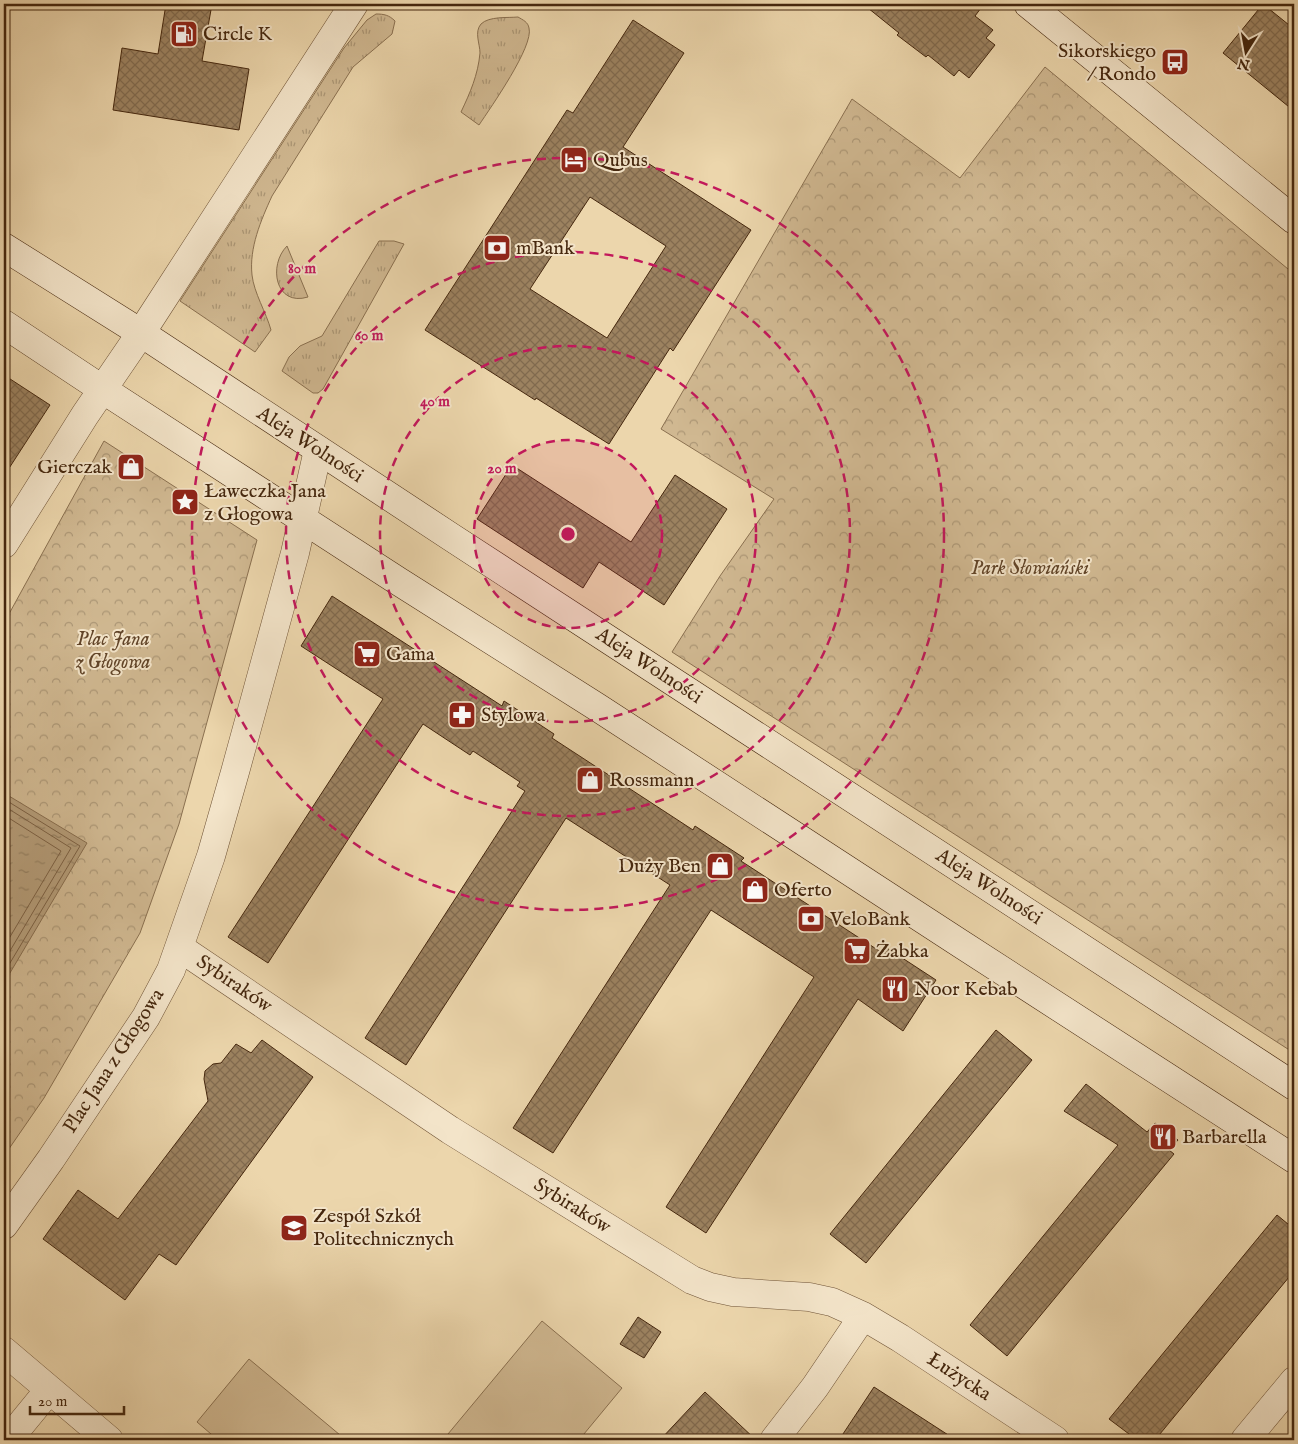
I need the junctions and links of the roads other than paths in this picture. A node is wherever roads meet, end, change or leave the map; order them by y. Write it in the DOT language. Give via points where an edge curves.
graph roads {
  1 [pos="354,4"];
  2 [pos="1028,4"];
  3 [pos="1294,220"];
  4 [pos="4,247"];
  5 [pos="4,324"];
  6 [pos="141,333"];
  7 [pos="102,389"];
  8 [pos="318,450"];
  9 [pos="303,519"];
  10 [pos="4,544"];
  11 [pos="180,948"];
  12 [pos="1294,1086"];
  13 [pos="1294,1159"];
  14 [pos="4,1225"];
  15 [pos="862,1316"];
  16 [pos="4,1351"];
  17 [pos="1294,1381"];
  18 [pos="49,1390"];
  19 [pos="8,1440"];
  20 [pos="108,1440"];
  21 [pos="774,1440"];
  22 [pos="1055,1440"];
  23 [pos="1245,1440"];
  1 -- 6 [label="street"];
  2 -- 3 [label="street"];
  4 -- 6 [label="street, Aleja Wolności"];
  5 -- 7 [label="street"];
  6 -- 7 [label="street"];
  6 -- 8 [label="street, Aleja Wolności"];
  7 -- 9 [label="street"];
  7 -- 10 [label="street"];
  8 -- 9 [label="street, Plac Jana z Głogowa"];
  8 -- 12 [label="street, Aleja Wolności"];
  9 -- 11 [label="street, Plac Jana z Głogowa" via="236,772"];
  9 -- 13 [label="street"];
  11 -- 14 [label="street, Plac Jana z Głogowa" via="146,1017"];
  11 -- 15 [label="street, Sybiraków" via="450,1130 692,1280 733,1292 809,1297 832,1302"];
  15 -- 21 [label="street" via="815,1388"];
  15 -- 22 [label="street, Łużycka"];
  16 -- 18 [label="street"];
  17 -- 23 [label="street"];
  18 -- 19 [label="street"];
  18 -- 20 [label="street"];
}
